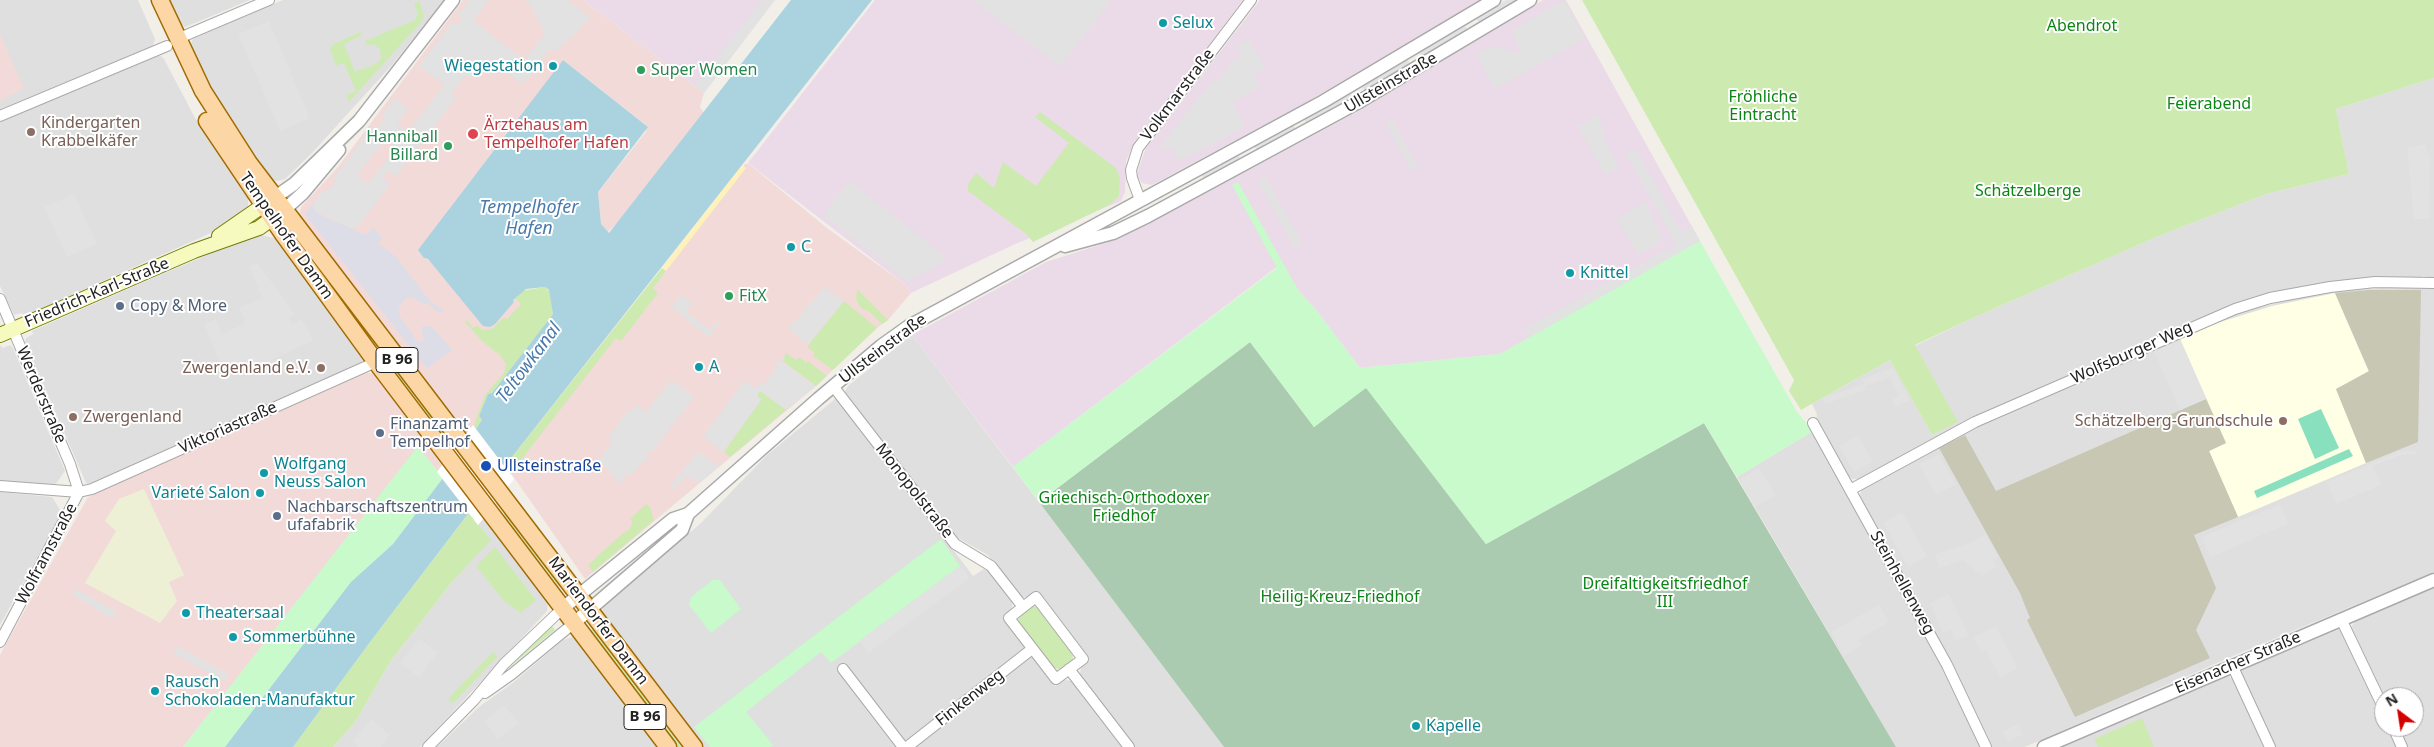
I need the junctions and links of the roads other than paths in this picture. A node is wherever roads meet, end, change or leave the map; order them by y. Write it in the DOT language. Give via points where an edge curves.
graph roads {
  1 [pos="148,0"];
  2 [pos="160,0"];
  3 [pos="269,0"];
  4 [pos="453,0"];
  5 [pos="1252,0"];
  6 [pos="1494,0"];
  7 [pos="1530,0"];
  8 [pos="172,42"];
  9 [pos="0,116"];
  10 [pos="1240,146"];
  11 [pos="1250,162"];
  12 [pos="1140,200"];
  13 [pos="273,208"];
  14 [pos="1148,216"];
  15 [pos="1051,249"];
  16 [pos="2434,283"];
  17 [pos="0,299"];
  18 [pos="6,332"];
  19 [pos="376,362"];
  20 [pos="833,386"];
  21 [pos="1813,423"];
  22 [pos="0,486"];
  23 [pos="1850,490"];
  24 [pos="79,492"];
  25 [pos="501,496"];
  26 [pos="490,511"];
  27 [pos="688,514"];
  28 [pos="2434,580"];
  29 [pos="578,596"];
  30 [pos="1023,607"];
  31 [pos="563,608"];
  32 [pos="589,610"];
  33 [pos="2341,619"];
  34 [pos="574,623"];
  35 [pos="0,642"];
  36 [pos="1032,649"];
  37 [pos="2232,665"];
  38 [pos="844,669"];
  39 [pos="1069,669"];
  40 [pos="2374,688"];
  41 [pos="474,700"];
  42 [pos="428,747"];
  43 [pos="668,747"];
  44 [pos="694,747"];
  45 [pos="903,747"];
  46 [pos="907,747"];
  47 [pos="1129,747"];
  48 [pos="1986,747"];
  49 [pos="2044,747"];
  50 [pos="2270,747"];
  1 -- 8 [label="main road, Tempelhofer Damm / B 96"];
  2 -- 8 [label="main road, Tempelhofer Damm / B 96"];
  3 -- 8 [label="street"];
  4 -- 13 [label="street" via="322,172 301,195"];
  5 -- 12 [label="street, Volkmarstraße" via="1138,148 1132,178"];
  6 -- 10 [label="street, Ullsteinstraße" via="1324,101"];
  7 -- 11 [label="street, Ullsteinstraße" via="1371,95"];
  8 -- 9 [label="street"];
  8 -- 13 [label="main road, Tempelhofer Damm / B 96"];
  10 -- 11 [label="street"];
  10 -- 12 [label="street, Ullsteinstraße"];
  11 -- 14 [label="street, Ullsteinstraße"];
  12 -- 14 [label="street"];
  12 -- 15 [label="street, Ullsteinstraße"];
  13 -- 18 [label="main road, Friedrich-Karl-Straße" via="194,251"];
  13 -- 19 [label="main road, Tempelhofer Damm / B 96"];
  13 -- 25 [label="main road, Tempelhofer Damm / B 96"];
  14 -- 15 [label="street, Ullsteinstraße" via="1113,234"];
  15 -- 20 [label="street, Ullsteinstraße" via="920,319"];
  16 -- 23 [label="street, Wolfsburger Weg" via="2375,282 2330,286 2270,298 2234,310 1975,422"];
  17 -- 18 [label="street, Werderstraße"];
  18 -- 24 [label="street, Werderstraße"];
  19 -- 24 [label="street, Viktoriastraße"];
  19 -- 26 [label="main road, Tempelhofer Damm / B 96"];
  20 -- 27 [label="street, Ullsteinstraße"];
  20 -- 30 [label="street, Monopolstraße" via="955,544 991,566"];
  21 -- 23 [label="street, Steinhellenweg"];
  22 -- 24 [label="street"];
  23 -- 48 [label="street, Steinhellenweg" via="1947,665"];
  24 -- 35 [label="street, Wolframstraße"];
  25 -- 29 [label="main road, Mariendorfer Damm / B 96"];
  26 -- 31 [label="main road, Mariendorfer Damm / B 96"];
  27 -- 29 [label="street, Ullsteinstraße" via="673,519"];
  27 -- 32 [label="street, Ullsteinstraße" via="682,530"];
  28 -- 33 [label="street, Eisenacher Straße"];
  29 -- 31 [label="street, Ullsteinstraße"];
  29 -- 32 [label="main road, Mariendorfer Damm / B 96"];
  30 -- 36 [label="street" via="1009,618"];
  30 -- 39 [label="street" via="1036,597 1083,659"];
  31 -- 34 [label="main road, Mariendorfer Damm / B 96"];
  31 -- 41 [label="street, Ullsteinstraße" via="504,664"];
  32 -- 34 [label="street, Ullsteinstraße"];
  32 -- 44 [label="main road, Mariendorfer Damm / B 96"];
  33 -- 37 [label="street, Eisenacher Straße"];
  33 -- 40 [label="street"];
  34 -- 41 [label="street, Ullsteinstraße" via="512,674"];
  34 -- 43 [label="main road, Mariendorfer Damm / B 96"];
  36 -- 39 [label="street" via="1056,679"];
  36 -- 46 [label="street, Finkenweg"];
  37 -- 49 [label="street, Eisenacher Straße"];
  37 -- 50 [label="street"];
  38 -- 45 [label="street"];
  39 -- 47 [label="street"];
  41 -- 42 [label="street, Ullsteinstraße"];
}
